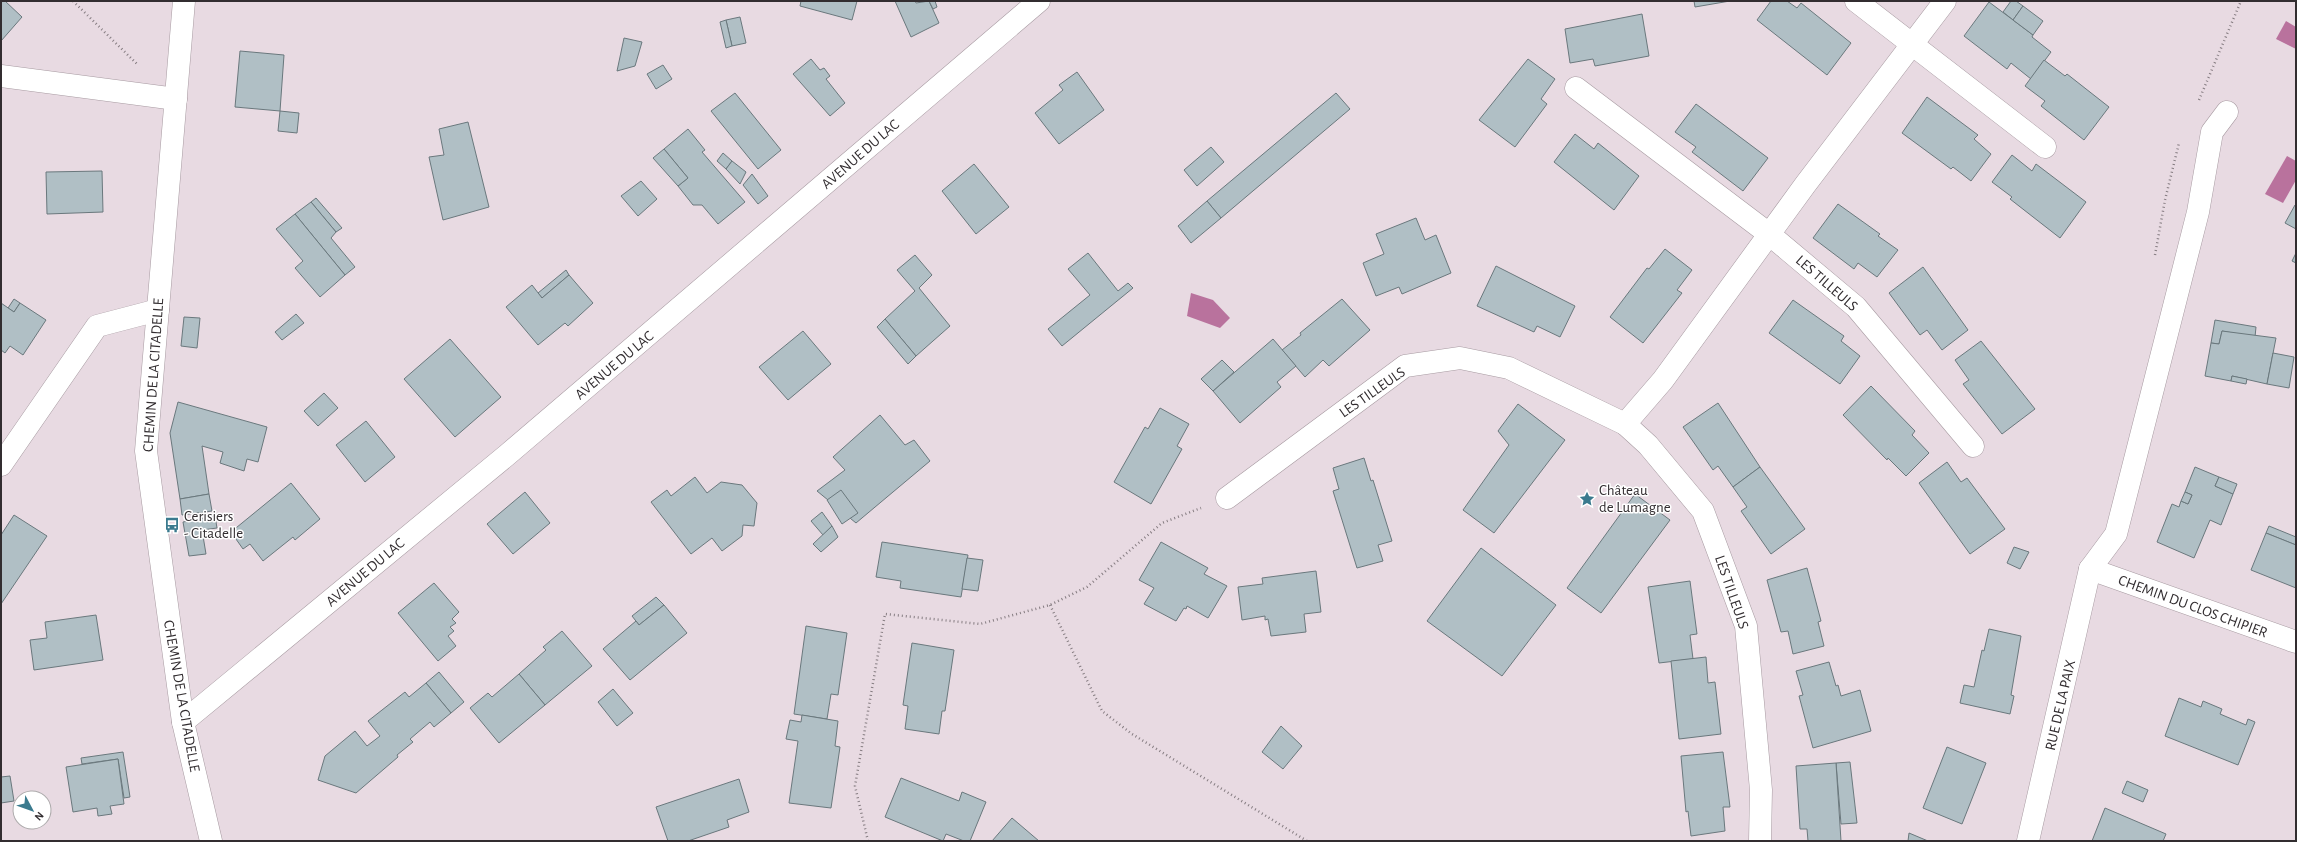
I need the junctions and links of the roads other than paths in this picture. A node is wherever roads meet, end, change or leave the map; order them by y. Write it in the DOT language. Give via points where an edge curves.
graph roads {
  1 [pos="184,1"];
  2 [pos="1039,1"];
  3 [pos="1856,1"];
  4 [pos="1945,1"];
  5 [pos="1911,45"];
  6 [pos="1,76"];
  7 [pos="1576,88"];
  8 [pos="176,99"];
  9 [pos="2226,112"];
  10 [pos="2045,147"];
  11 [pos="1769,234"];
  12 [pos="158,310"];
  13 [pos="1625,424"];
  14 [pos="1972,446"];
  15 [pos="1,465"];
  16 [pos="1227,498"];
  17 [pos="2090,569"];
  18 [pos="2296,642"];
  19 [pos="184,722"];
  20 [pos="211,841"];
  21 [pos="1760,841"];
  22 [pos="2028,841"];
  1 -- 8 [label="street, CHEMIN DE LA CITADELLE"];
  2 -- 19 [label="street, AVENUE DU LAC" via="507,456"];
  3 -- 5 [label="street"];
  4 -- 5 [label="street"];
  5 -- 10 [label="street"];
  5 -- 11 [label="street"];
  6 -- 8 [label="street"];
  7 -- 11 [label="street, LES TILLEULS"];
  8 -- 12 [label="street, CHEMIN DE LA CITADELLE"];
  9 -- 17 [label="street" via="2212,132 2198,212 2116,534"];
  11 -- 13 [label="street" via="1663,380"];
  11 -- 14 [label="street, LES TILLEULS" via="1856,307"];
  12 -- 15 [label="street" via="97,326"];
  12 -- 19 [label="street, CHEMIN DE LA CITADELLE" via="146,451"];
  13 -- 16 [label="street, LES TILLEULS" via="1508,368 1460,358 1405,366"];
  13 -- 21 [label="street, LES TILLEULS" via="1648,445 1703,512 1746,626 1761,790"];
  17 -- 18 [label="street, CHEMIN DU CLOS CHIPIER"];
  17 -- 22 [label="street, RUE DE LA PAIX"];
  19 -- 20 [label="street, CHEMIN DE LA CITADELLE"];
}
